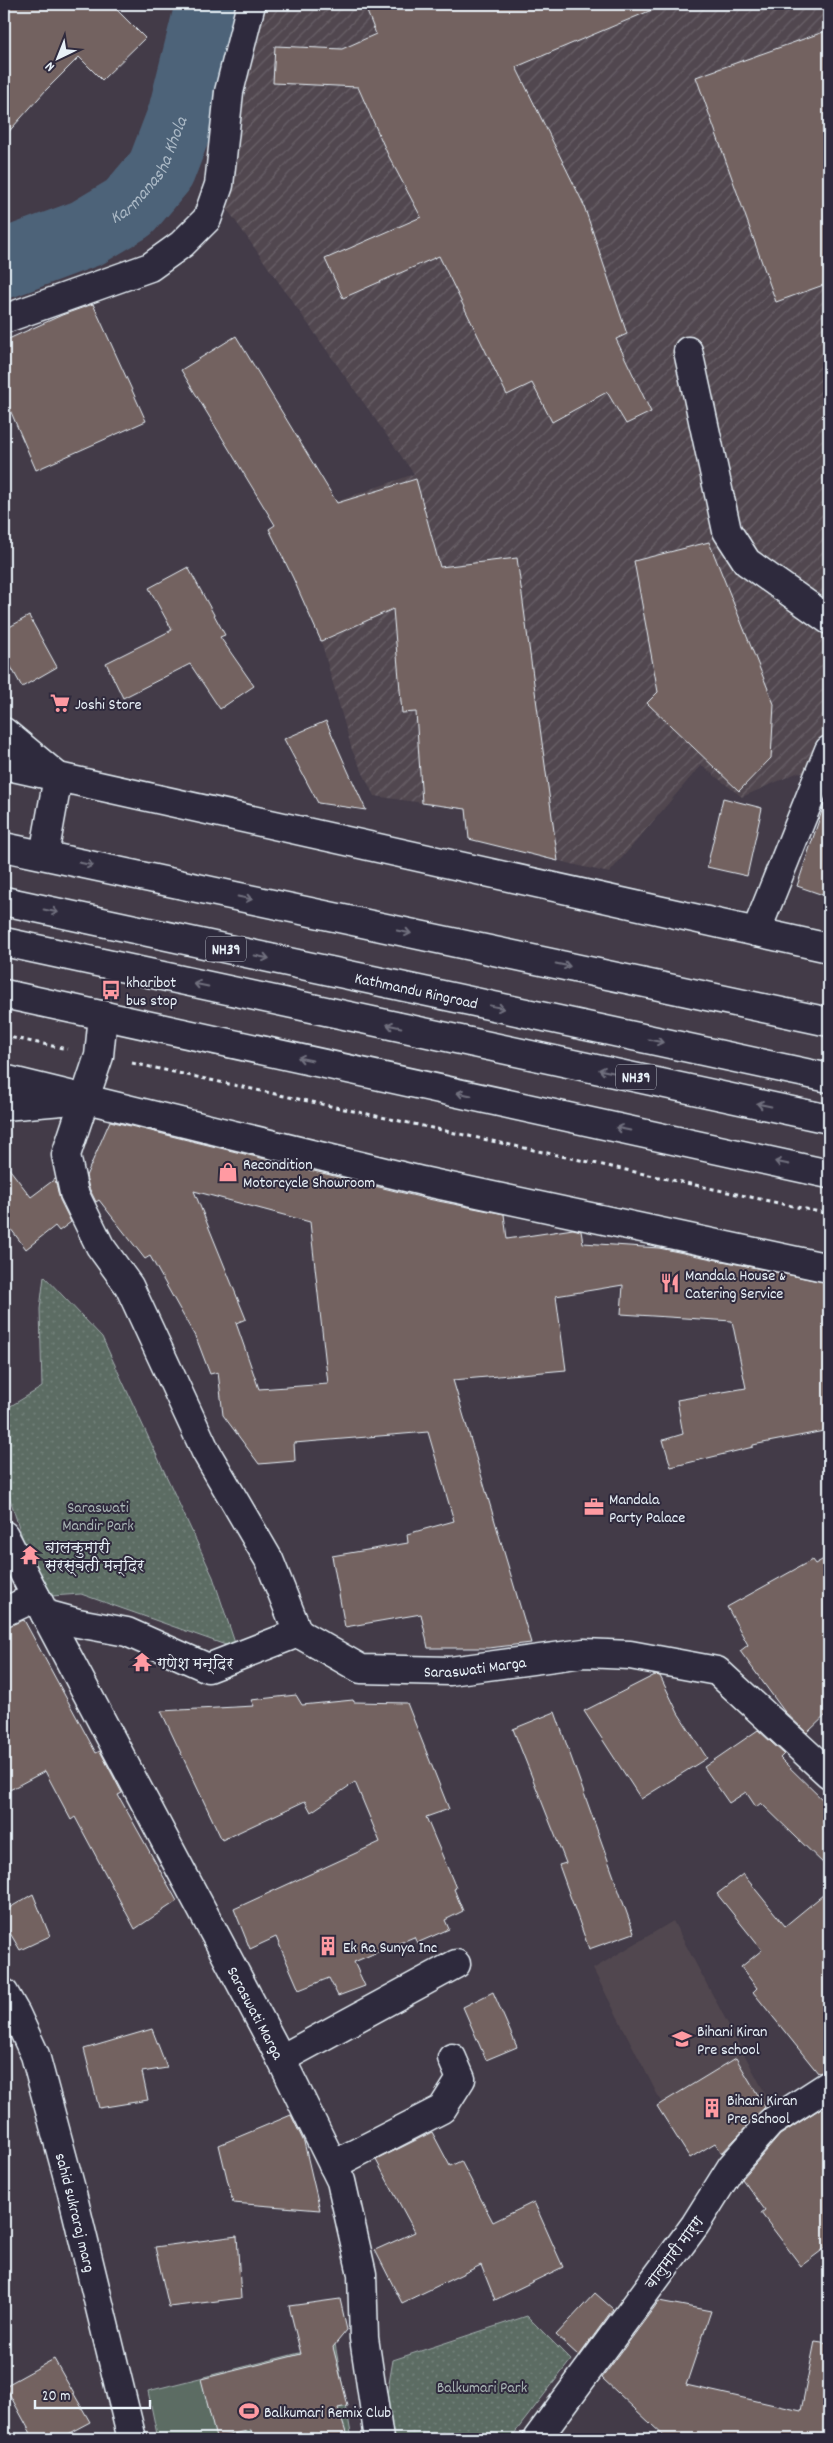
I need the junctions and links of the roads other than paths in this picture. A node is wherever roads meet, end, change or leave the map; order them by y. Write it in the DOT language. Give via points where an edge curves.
graph roads {
  1 [pos="251,4"];
  2 [pos="4,319"];
  3 [pos="688,350"];
  4 [pos="829,620"];
  5 [pos="4,732"];
  6 [pos="829,750"];
  7 [pos="4,765"];
  8 [pos="58,777"];
  9 [pos="4,847"];
  10 [pos="44,855"];
  11 [pos="4,901"];
  12 [pos="756,932"];
  13 [pos="4,942"];
  14 [pos="829,948"];
  15 [pos="4,994"];
  16 [pos="104,1015"];
  17 [pos="829,1022"];
  18 [pos="829,1078"];
  19 [pos="4,1079"];
  20 [pos="84,1100"];
  21 [pos="4,1106"];
  22 [pos="829,1119"];
  23 [pos="829,1174"];
  24 [pos="829,1268"];
  25 [pos="4,1535"];
  26 [pos="41,1606"];
  27 [pos="4,1612"];
  28 [pos="298,1633"];
  29 [pos="829,1774"];
  30 [pos="456,1964"];
  31 [pos="4,1993"];
  32 [pos="452,2058"];
  33 [pos="281,2059"];
  34 [pos="829,2085"];
  35 [pos="333,2165"];
  36 [pos="132,2439"];
  37 [pos="378,2439"];
  38 [pos="537,2439"];
  1 -- 2 [label="main road" via="230,92 219,185 207,219 182,244 150,268"];
  3 -- 4 [label="main road" via="727,531 747,562"];
  5 -- 8 [label="main road"];
  6 -- 12 [label="main road"];
  7 -- 8 [label="main road"];
  8 -- 10 [label="main road"];
  8 -- 12 [label="main road"];
  9 -- 10 [label="main road"];
  10 -- 17 [label="main road, one-way"];
  11 -- 18 [label="main road, Kathmandu Ringroad / NH39, one-way"];
  12 -- 14 [label="main road"];
  22 -- 13 [label="main road, NH39, one-way"];
  15 -- 16 [label="main road"];
  16 -- 20 [label="main road" via="99,1056"];
  23 -- 16 [label="main road, one-way"];
  19 -- 20 [label="main road"];
  20 -- 21 [label="main road"];
  20 -- 24 [label="main road" via="422,1181"];
  20 -- 28 [label="main road" via="66,1155 74,1192 100,1246 129,1286 206,1452 268,1560"];
  25 -- 26 [label="main road, Saraswati Marga"];
  26 -- 27 [label="main road"];
  26 -- 28 [label="main road" via="78,1623 127,1632 208,1668"];
  26 -- 33 [label="main road, Saraswati Marga"];
  28 -- 29 [label="main road, Saraswati Marga" via="361,1669 450,1671 584,1653 630,1655 717,1671"];
  30 -- 33 [label="main road"];
  31 -- 36 [label="main road, sahid sukraraj marg" via="35,2055"];
  32 -- 35 [label="main road" via="461,2079 442,2109"];
  33 -- 35 [label="main road, Saraswati Marga"];
  34 -- 38 [label="main road, बालुमारी मार्ग" via="770,2123 732,2166 695,2225"];
  35 -- 37 [label="main road, Saraswati Marga" via="341,2181 362,2274 364,2338"];
}
